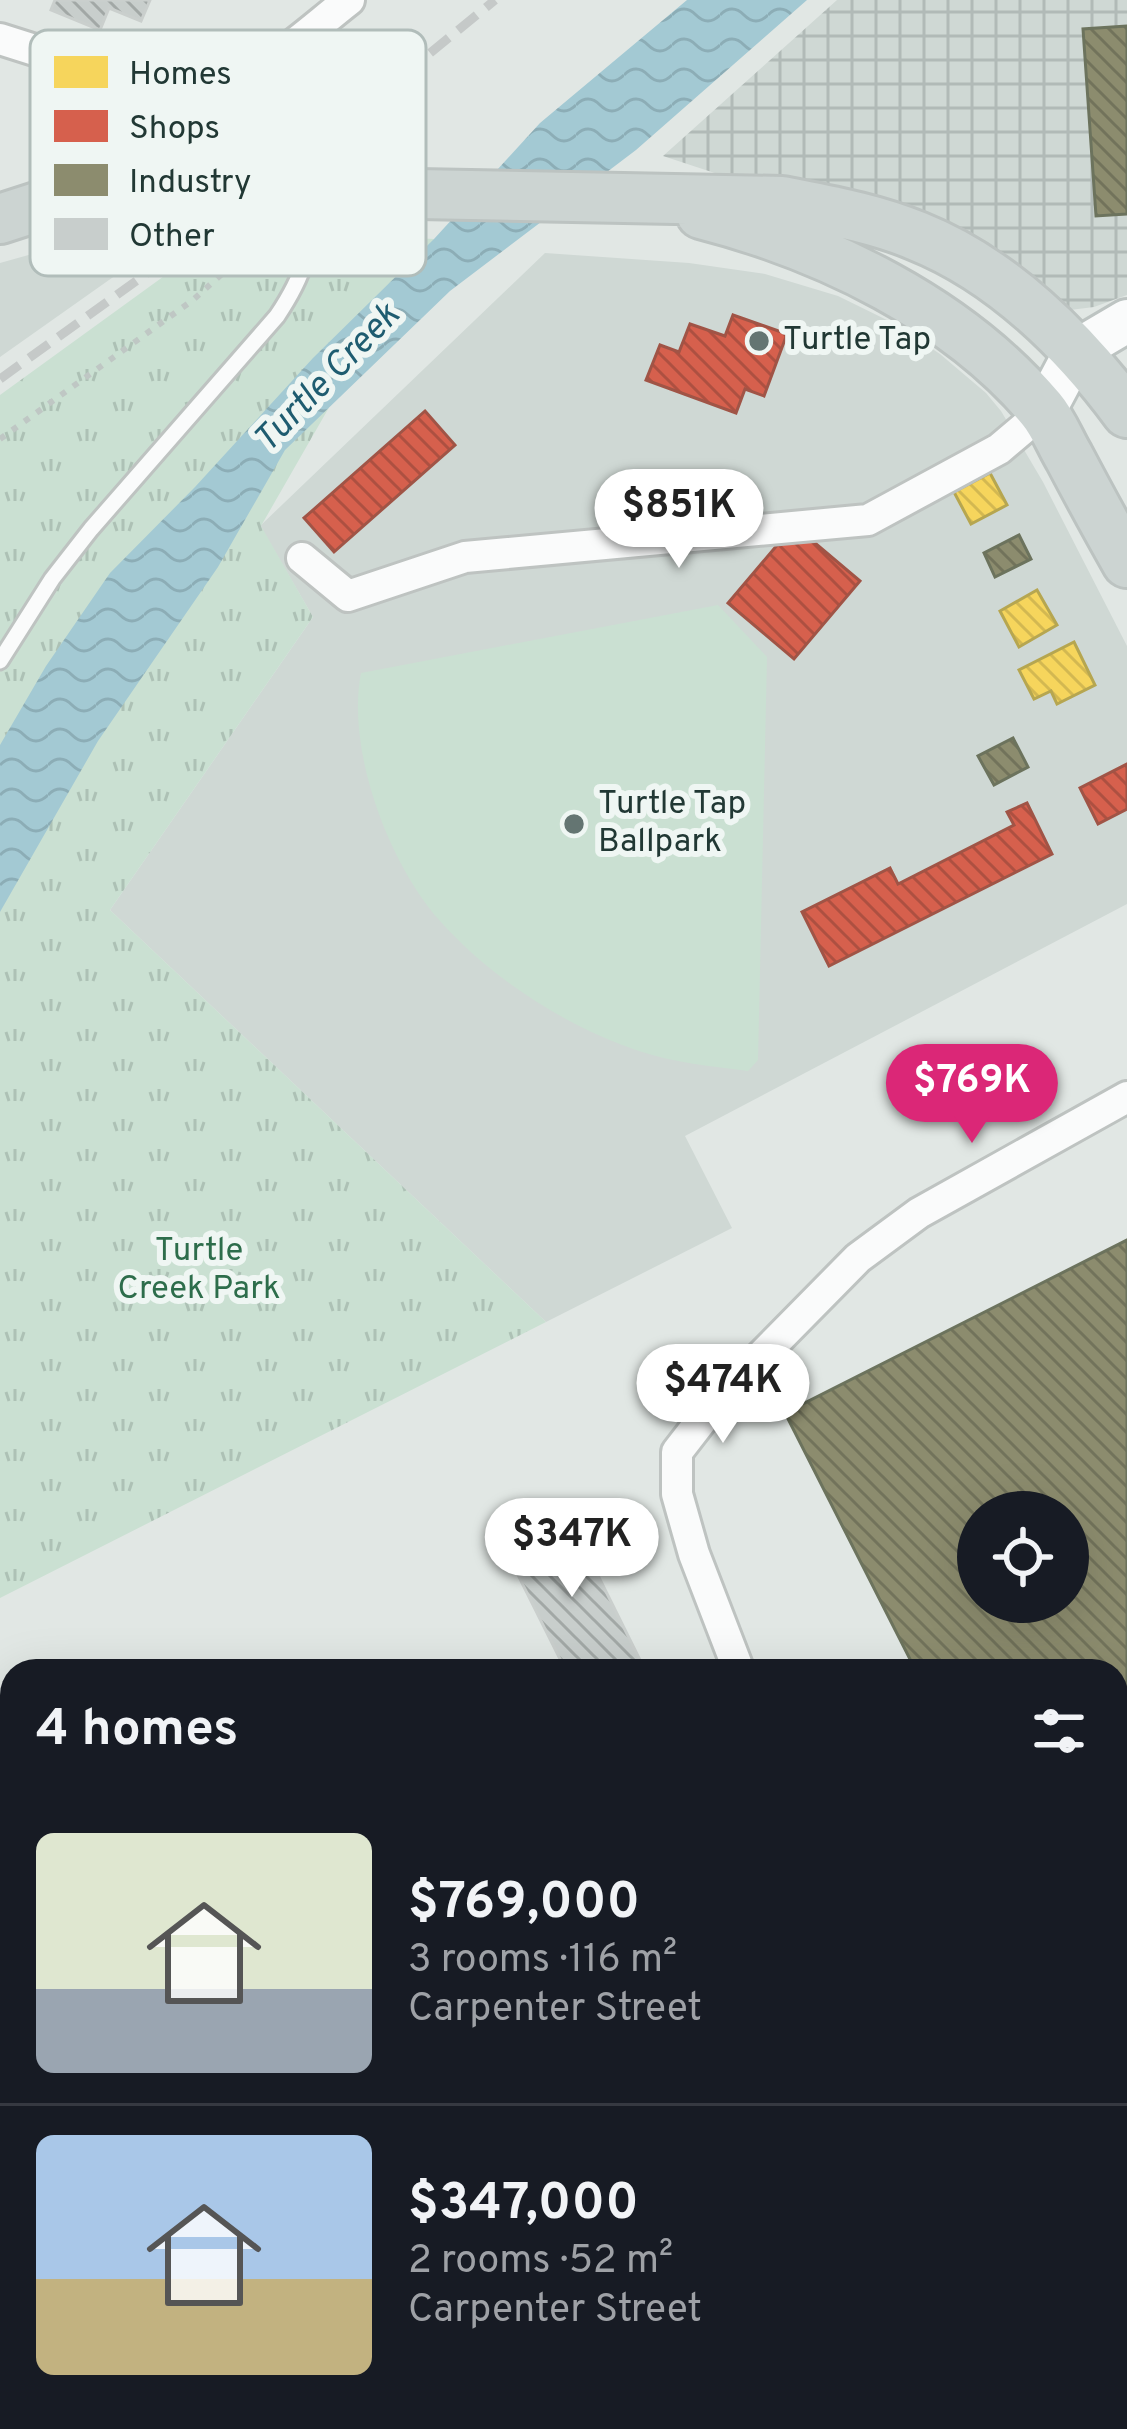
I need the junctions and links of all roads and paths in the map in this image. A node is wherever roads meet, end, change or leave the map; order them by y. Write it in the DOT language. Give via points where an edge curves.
graph roads {
  1 [pos="350,0"];
  2 [pos="309,30"];
  3 [pos="0,39"];
  4 [pos="30,49"];
  5 [pos="426,194"];
  6 [pos="644,200"];
  7 [pos="30,209"];
  8 [pos="0,219"];
  9 [pos="220,276"];
  10 [pos="302,276"];
  11 [pos="1127,321"];
  12 [pos="1109,380"];
  13 [pos="1043,411"];
  14 [pos="0,439"];
  15 [pos="302,558"];
  16 [pos="1127,563"];
  17 [pos="0,661"];
  18 [pos="1127,1097"];
  19 [pos="735,1659"];
  1 -- 2 [label="street"];
  3 -- 4 [label="street"];
  5 -- 6 [label="main road"];
  6 -- 12 [label="main road" via="782,201 918,236 1021,299"];
  6 -- 13 [label="main road" via="795,244 923,308"];
  7 -- 8 [label="main road"];
  9 -- 14 [label="path"];
  10 -- 17 [label="lane" via="278,316 91,529"];
  11 -- 12 [label="street"];
  12 -- 13 [label="street"];
  13 -- 15 [label="street" via="1000,448 868,520 465,557 348,596"];
  13 -- 16 [label="main road"];
  18 -- 19 [label="street" via="919,1214 857,1258 677,1452 688,1534"];
}
